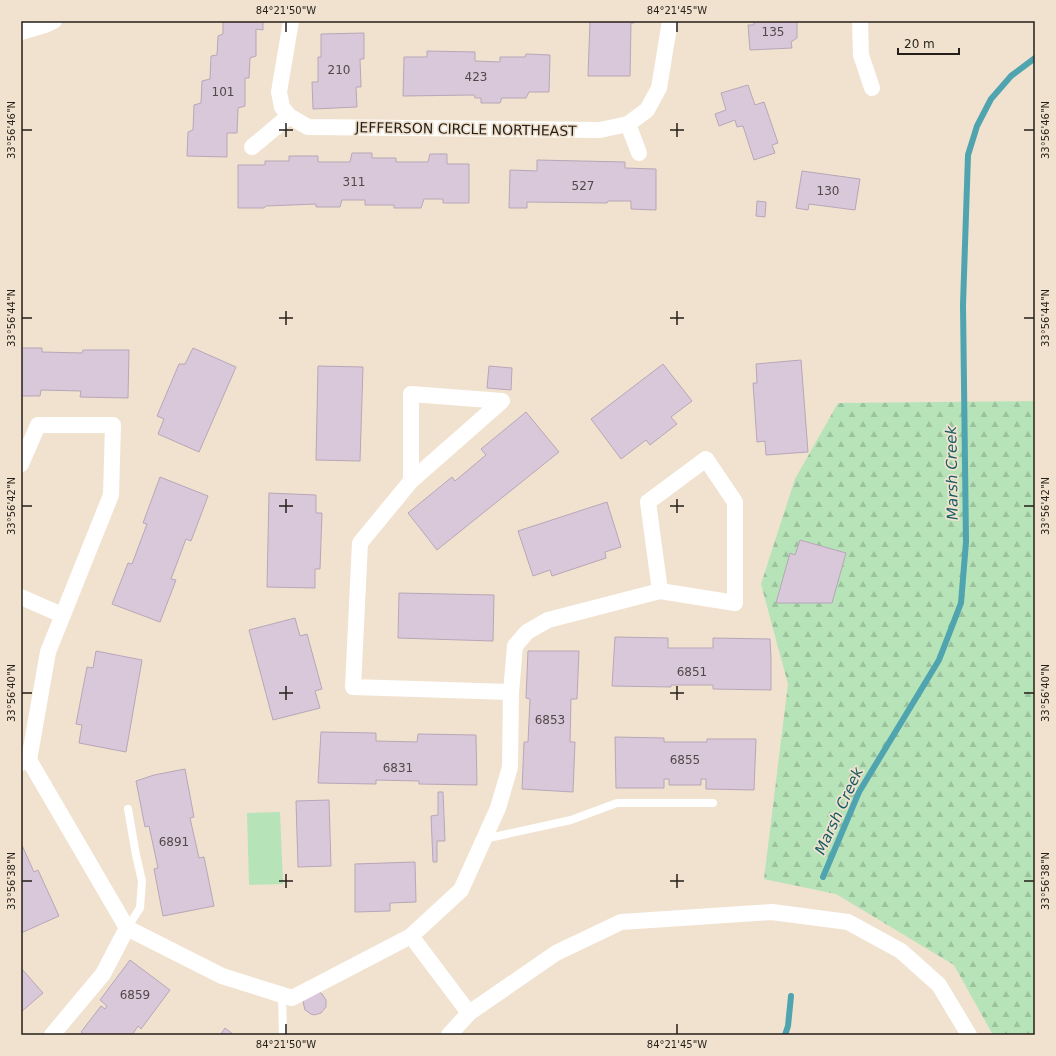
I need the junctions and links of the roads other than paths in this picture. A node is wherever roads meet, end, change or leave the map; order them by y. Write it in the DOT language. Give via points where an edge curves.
graph roads {
  1 [pos="54,21"];
  2 [pos="291,21"];
  3 [pos="670,21"];
  4 [pos="860,21"];
  5 [pos="21,32"];
  6 [pos="872,88"];
  7 [pos="289,116"];
  8 [pos="628,124"];
  9 [pos="252,146"];
  10 [pos="639,153"];
  11 [pos="21,464"];
  12 [pos="411,480"];
  13 [pos="660,591"];
  14 [pos="21,596"];
  15 [pos="62,615"];
  16 [pos="512,692"];
  17 [pos="25,761"];
  18 [pos="714,803"];
  19 [pos="128,809"];
  20 [pos="484,840"];
  21 [pos="127,928"];
  22 [pos="411,936"];
  23 [pos="282,995"];
  24 [pos="470,1013"];
  25 [pos="52,1035"];
  26 [pos="283,1035"];
  27 [pos="449,1035"];
  28 [pos="969,1035"];
  1 -- 5 [label="street"];
  2 -- 7 [label="street" via="279,92 282,107"];
  3 -- 8 [label="street, JEFFERSON CIRCLE NORTHEAST" via="659,88 647,110"];
  4 -- 6 [label="street" via="861,55"];
  7 -- 8 [label="street, JEFFERSON CIRCLE NORTHEAST" via="308,127 600,130"];
  7 -- 9 [label="street"];
  8 -- 10 [label="street"];
  11 -- 15 [label="street" via="38,425 113,425 110,495"];
  12 -- 12 [label="street" via="411,394 502,401 434,461"];
  12 -- 16 [label="street" via="360,543 352,687"];
  13 -- 13 [label="street" via="648,502 706,459 735,502 735,603"];
  13 -- 16 [label="street" via="548,620 527,632 515,646"];
  14 -- 15 [label="street"];
  15 -- 17 [label="street" via="48,652"];
  16 -- 20 [label="street" via="510,767 498,808"];
  17 -- 21 [label="street"];
  18 -- 20 [label="lane" via="617,803 571,820"];
  19 -- 21 [label="lane" via="142,881 140,908"];
  20 -- 22 [label="street" via="461,890"];
  21 -- 23 [label="street" via="222,976"];
  21 -- 25 [label="street" via="104,974"];
  22 -- 23 [label="street" via="292,998"];
  22 -- 24 [label="street"];
  23 -- 26 [label="lane"];
  24 -- 27 [label="street"];
  24 -- 28 [label="street" via="556,954 621,922 772,912 848,922 901,951 939,985"];
}
